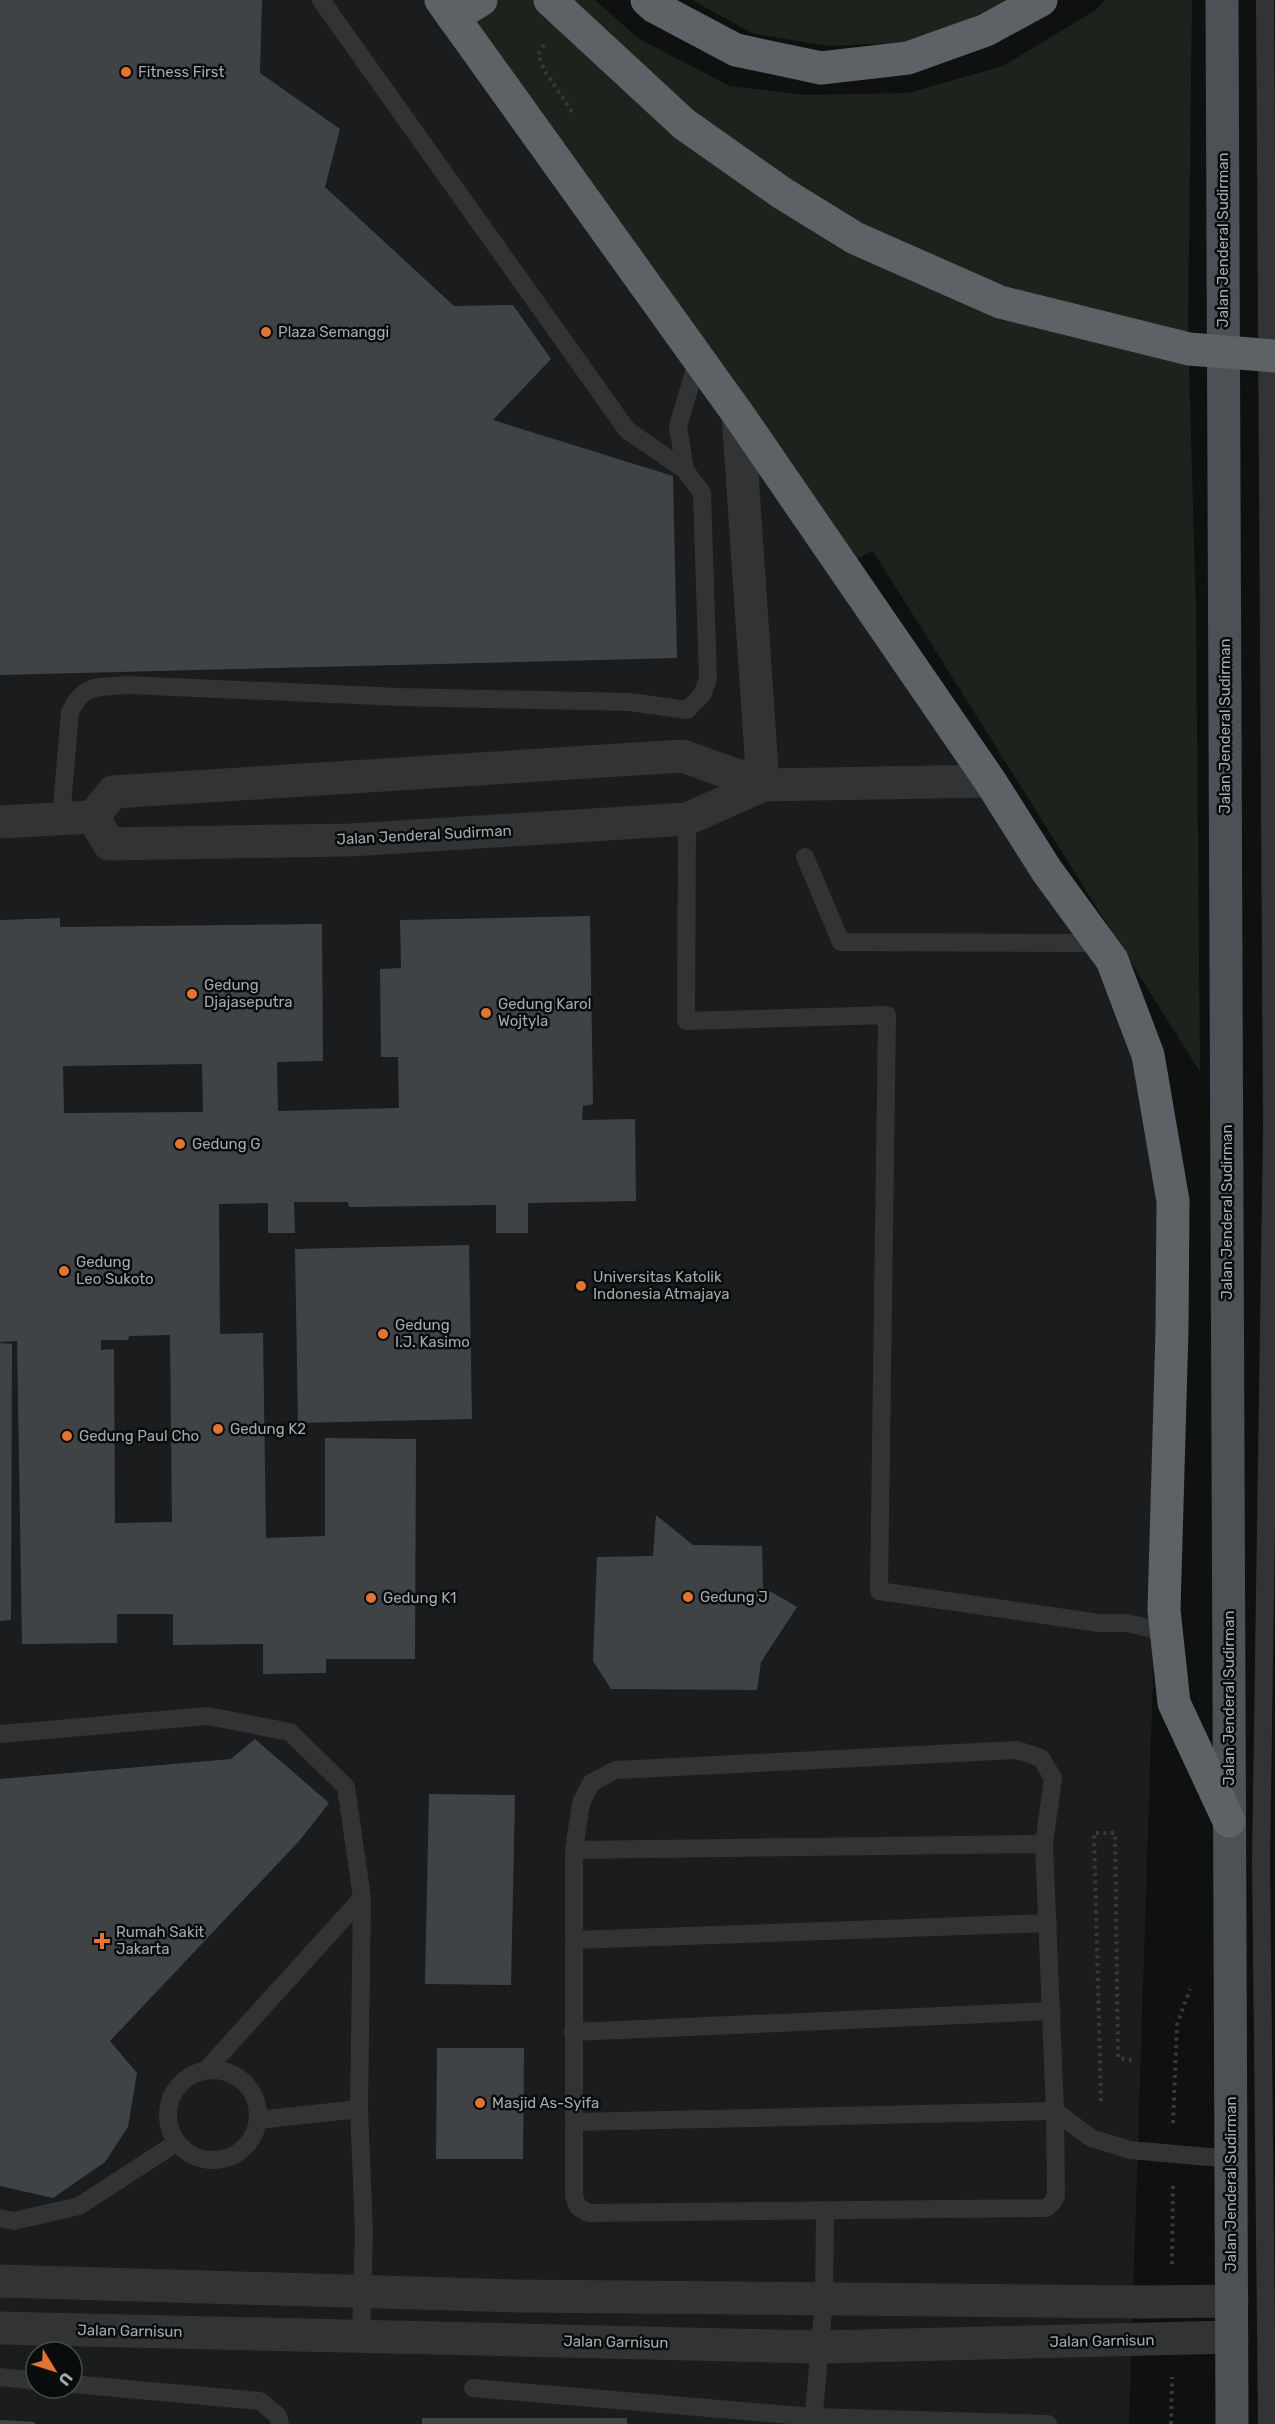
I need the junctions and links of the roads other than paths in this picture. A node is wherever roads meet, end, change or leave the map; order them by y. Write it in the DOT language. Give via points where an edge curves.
graph roads {
  1 [pos="321,0"];
  2 [pos="481,0"];
  3 [pos="550,0"];
  4 [pos="647,0"];
  5 [pos="1041,0"];
  6 [pos="1222,0"];
  7 [pos="1264,0"];
  8 [pos="447,9"];
  9 [pos="1275,356"];
  10 [pos="698,359"];
  11 [pos="738,414"];
  12 [pos="685,470"];
  13 [pos="990,781"];
  14 [pos="762,785"];
  15 [pos="93,817"];
  16 [pos="61,818"];
  17 [pos="687,819"];
  18 [pos="0,822"];
  19 [pos="806,857"];
  20 [pos="1100,943"];
  21 [pos="1165,1632"];
  22 [pos="0,1734"];
  23 [pos="1230,1821"];
  24 [pos="1044,1844"];
  25 [pos="574,1850"];
  26 [pos="362,1899"];
  27 [pos="1048,1923"];
  28 [pos="574,1940"];
  29 [pos="1052,2011"];
  30 [pos="573,2032"];
  31 [pos="206,2070"];
  32 [pos="359,2109"];
  33 [pos="1055,2111"];
  34 [pos="258,2120"];
  35 [pos="573,2122"];
  36 [pos="176,2143"];
  37 [pos="1231,2159"];
  38 [pos="825,2210"];
  39 [pos="0,2218"];
  40 [pos="0,2281"];
  41 [pos="361,2291"];
  42 [pos="824,2299"];
  43 [pos="1232,2301"];
  44 [pos="0,2328"];
  45 [pos="361,2336"];
  46 [pos="1232,2337"];
  47 [pos="821,2347"];
  48 [pos="0,2377"];
  49 [pos="24,2380"];
  50 [pos="84,2385"];
  51 [pos="472,2388"];
  52 [pos="813,2421"];
  53 [pos="280,2424"];
  54 [pos="1048,2424"];
  55 [pos="1232,2424"];
  56 [pos="1267,2424"];
  1 -- 12 [label="lane" via="627,430"];
  2 -- 8 [label="highway"];
  3 -- 9 [label="highway, bridge" via="684,124 782,193 855,238 1000,302 1189,349"];
  4 -- 5 [label="highway" via="655,8 736,50 821,68 908,58 986,30"];
  6 -- 23 [label="main road, Jalan Jenderal Sudirman"];
  7 -- 56 [label="lane" via="1272,1115 1261,1860"];
  8 -- 10 [label="highway"];
  10 -- 11 [label="highway"];
  10 -- 12 [label="lane" via="678,426"];
  11 -- 13 [label="highway"];
  11 -- 14 [label="street"];
  12 -- 16 [label="lane" via="702,494 708,679 702,695 687,710 630,702 400,697 86,681 70,712"];
  13 -- 14 [label="street, Jalan Jenderal Sudirman"];
  13 -- 20 [label="highway" via="1047,871"];
  14 -- 15 [label="street, Jalan Jenderal Sudirman" via="683,756 113,792"];
  14 -- 17 [label="street, Jalan Jenderal Sudirman"];
  15 -- 16 [label="street"];
  15 -- 17 [label="street, Jalan Jenderal Sudirman" via="109,844 140,845 351,840"];
  16 -- 18 [label="street"];
  17 -- 21 [label="lane" via="687,1021 887,1015 879,1591 1099,1623 1127,1623"];
  19 -- 20 [label="lane" via="841,942"];
  20 -- 21 [label="highway" via="1112,960 1148,1055 1173,1201"];
  21 -- 23 [label="highway" via="1174,1703"];
  22 -- 26 [label="lane" via="208,1716 290,1732 346,1787"];
  23 -- 37 [label="main road, Jalan Jenderal Sudirman"];
  24 -- 25 [label="lane"];
  24 -- 25 [label="lane" via="1053,1778 1041,1758 1017,1750 616,1770 591,1784 581,1803"];
  24 -- 27 [label="lane"];
  25 -- 28 [label="lane"];
  26 -- 31 [label="lane"];
  26 -- 32 [label="lane"];
  27 -- 28 [label="lane"];
  27 -- 29 [label="lane"];
  28 -- 30 [label="lane"];
  29 -- 30 [label="lane"];
  29 -- 33 [label="lane"];
  30 -- 35 [label="lane"];
  31 -- 34 [label="lane" via="237,2075 248,2085 256,2098"];
  31 -- 36 [label="lane" via="179,2084 170,2098 167,2113"];
  32 -- 34 [label="lane"];
  32 -- 41 [label="lane" via="364,2231"];
  33 -- 35 [label="lane"];
  33 -- 37 [label="lane" via="1091,2138 1130,2150"];
  33 -- 38 [label="lane" via="1056,2196 1046,2208"];
  34 -- 36 [label="lane" via="251,2140 229,2158 200,2159"];
  35 -- 38 [label="lane" via="574,2196 578,2207 589,2213"];
  36 -- 39 [label="lane" via="79,2206 14,2221"];
  37 -- 43 [label="main road, Jalan Jenderal Sudirman"];
  38 -- 42 [label="lane"];
  40 -- 41 [label="street"];
  41 -- 42 [label="street"];
  41 -- 45 [label="lane"];
  42 -- 43 [label="street"];
  42 -- 47 [label="lane"];
  43 -- 46 [label="main road, Jalan Jenderal Sudirman"];
  44 -- 45 [label="street, Jalan Garnisun"];
  45 -- 47 [label="street, Jalan Garnisun"];
  46 -- 47 [label="street, Jalan Garnisun"];
  46 -- 55 [label="main road, Jalan Jenderal Sudirman"];
  47 -- 52 [label="lane"];
  48 -- 49 [label="lane"];
  50 -- 53 [label="lane" via="260,2401 278,2416"];
  51 -- 52 [label="lane"];
  52 -- 54 [label="lane"];
}
